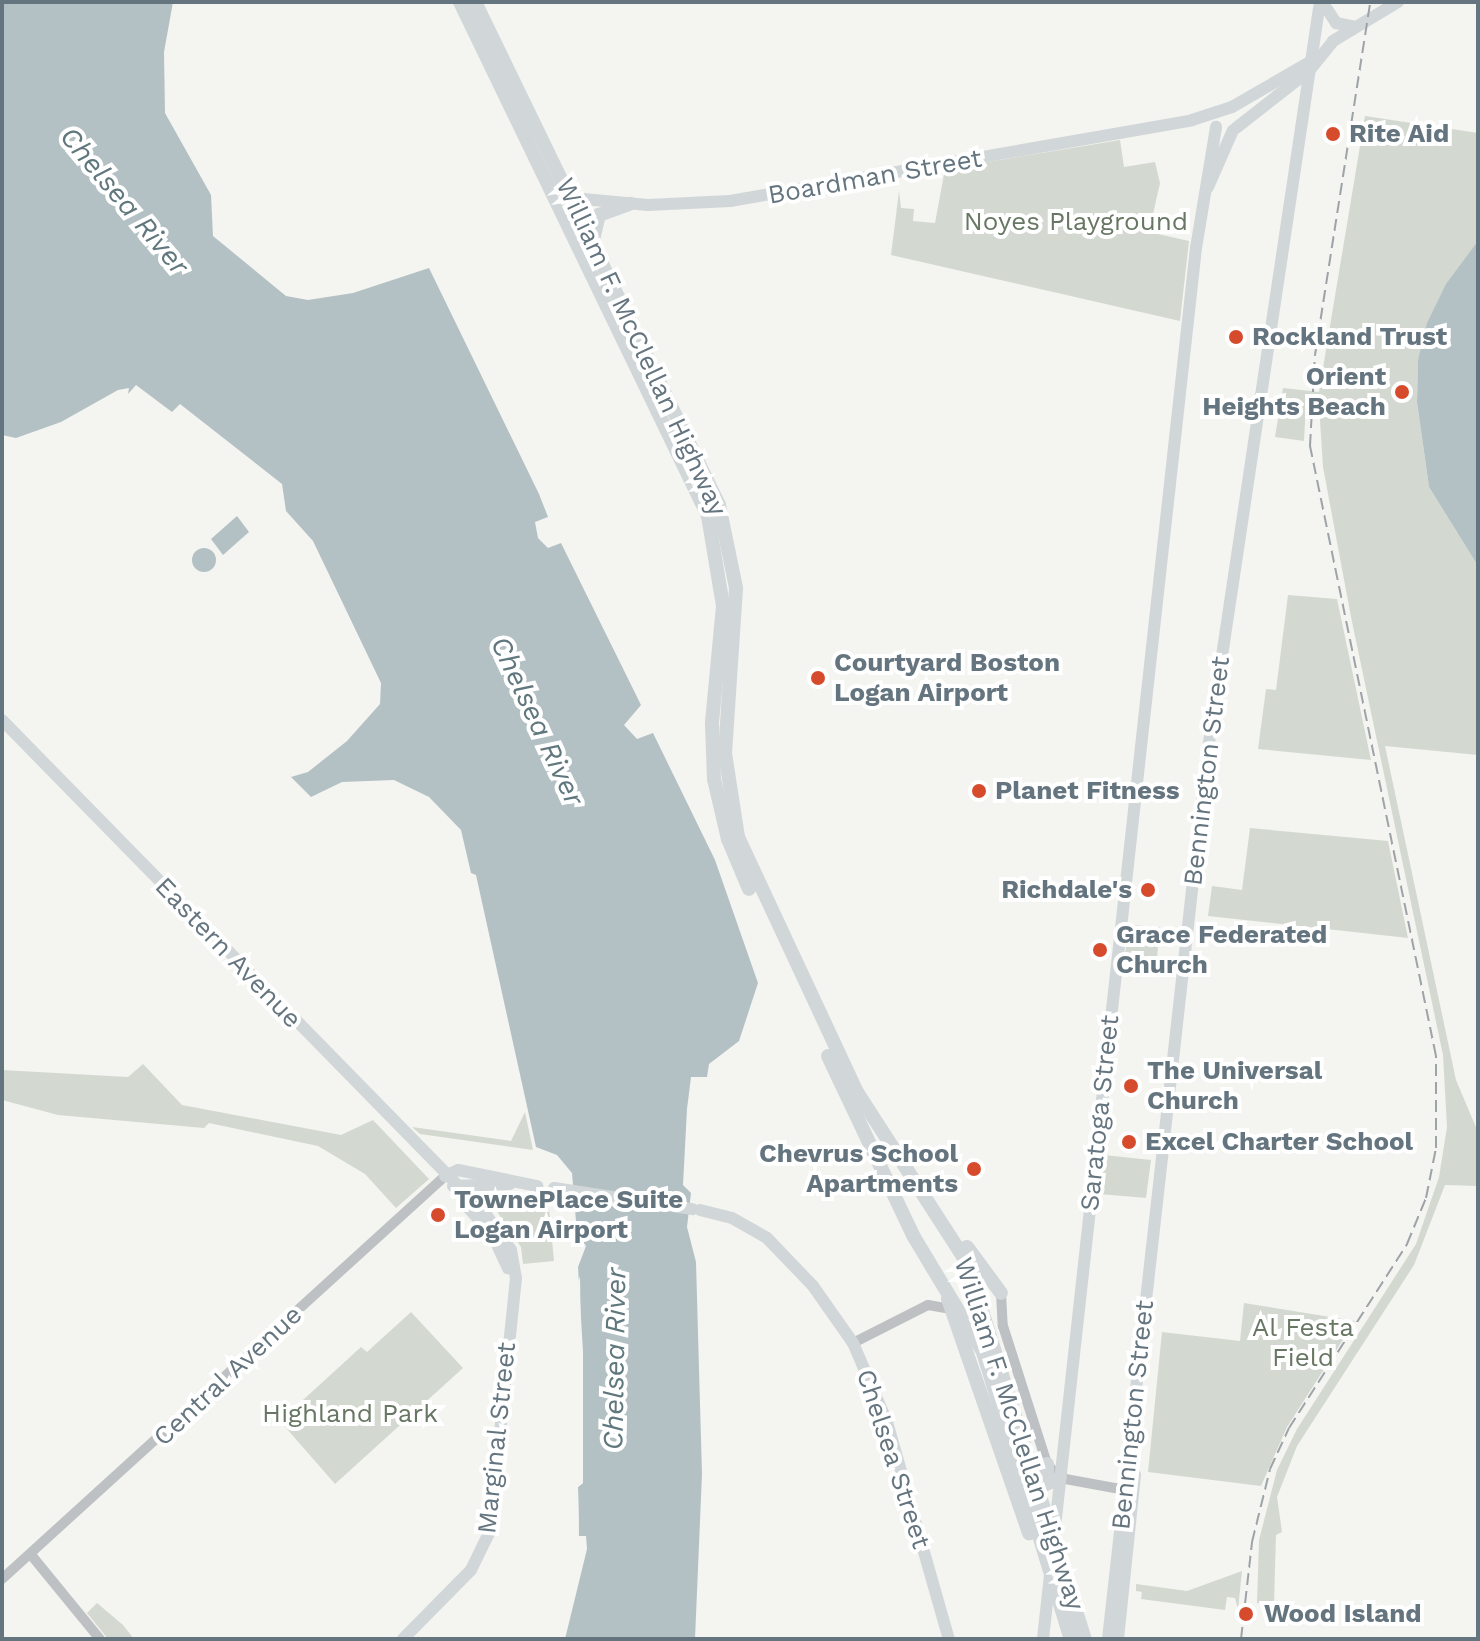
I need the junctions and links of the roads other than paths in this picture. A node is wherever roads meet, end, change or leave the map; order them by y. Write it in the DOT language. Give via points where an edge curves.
graph roads {
  1 [pos="460,2"];
  2 [pos="475,2"];
  3 [pos="1398,2"];
  4 [pos="1325,4"];
  5 [pos="1356,27"];
  6 [pos="1313,63"];
  7 [pos="1218,118"];
  8 [pos="1235,129"];
  9 [pos="563,197"];
  10 [pos="630,204"];
  11 [pos="1201,205"];
  12 [pos="593,244"];
  13 [pos="2,720"];
  14 [pos="450,1177"];
  15 [pos="501,1180"];
  16 [pos="433,1187"];
  17 [pos="485,1213"];
  18 [pos="941,1217"];
  19 [pos="941,1280"];
  20 [pos="1001,1293"];
  21 [pos="512,1302"];
  22 [pos="928,1305"];
  23 [pos="957,1310"];
  24 [pos="853,1343"];
  25 [pos="1047,1464"];
  26 [pos="1022,1475"];
  27 [pos="1060,1478"];
  28 [pos="1130,1485"];
  29 [pos="1034,1490"];
  30 [pos="1123,1544"];
  31 [pos="32,1556"];
  32 [pos="2,1579"];
  33 [pos="1048,1591"];
  34 [pos="100,1639"];
  35 [pos="403,1639"];
  36 [pos="949,1639"];
  37 [pos="1043,1639"];
  38 [pos="1071,1639"];
  39 [pos="1085,1639"];
  40 [pos="1108,1639"];
  41 [pos="1118,1639"];
  1 -- 9 [label="highway, William F. McClellan Highway"];
  2 -- 9 [label="highway, William F. McClellan Highway"];
  3 -- 5 [label="main road, Saratoga Street"];
  4 -- 5 [label="main road" via="1336,23"];
  4 -- 6 [label="main road, Bennington Street"];
  5 -- 6 [label="main road, Saratoga Street"];
  6 -- 7 [label="main road, Saratoga Street"];
  6 -- 8 [label="main road, Saratoga Street"];
  6 -- 28 [label="main road, Bennington Street" via="1205,769"];
  7 -- 8 [label="main road" via="1224,133"];
  7 -- 8 [label="main road" via="1236,115"];
  7 -- 10 [label="main road, Boardman Street" via="741,200"];
  7 -- 11 [label="main road, Saratoga Street"];
  8 -- 11 [label="main road, Saratoga Street"];
  9 -- 10 [label="main road, Boardman Street"];
  9 -- 12 [label="highway, William F. McClellan Highway"];
  9 -- 19 [label="highway, William F. McClellan Highway" via="713,533 723,612 712,754 729,845 912,1231"];
  10 -- 12 [label="highway" via="597,217"];
  11 -- 27 [label="main road, Saratoga Street"];
  12 -- 18 [label="highway, William F. McClellan Highway" via="708,478 728,533 737,607 725,761 740,844 857,1092"];
  13 -- 14 [label="main road, Eastern Avenue"];
  14 -- 15 [label="main road, Chelsea Street"];
  14 -- 16 [label="street, Chelsea Street"];
  14 -- 17 [label="main road, Marginal Street"];
  14 -- 21 [label="main road, Marginal Street" via="499,1245 511,1278"];
  15 -- 17 [label="main road" via="485,1196"];
  15 -- 24 [label="main road, Chelsea Street" via="700,1210 748,1225 813,1286"];
  16 -- 31 [label="street, Central Avenue"];
  17 -- 21 [label="main road, Marginal Street" via="513,1259"];
  18 -- 20 [label="highway"];
  18 -- 26 [label="highway, William F. McClellan Highway" via="974,1280"];
  19 -- 22 [label="street"];
  19 -- 23 [label="highway, William F. McClellan Highway"];
  20 -- 25 [label="street" via="1003,1326"];
  21 -- 35 [label="main road, Marginal Street" via="489,1537 471,1570"];
  22 -- 23 [label="street"];
  22 -- 24 [label="street"];
  23 -- 26 [label="highway, William F. McClellan Highway" via="988,1365"];
  24 -- 36 [label="main road, Chelsea Street" via="887,1422"];
  25 -- 27 [label="street"];
  25 -- 29 [label="highway" via="1047,1477"];
  26 -- 29 [label="highway" via="1024,1490"];
  26 -- 33 [label="highway"];
  26 -- 38 [label="highway, William F. McClellan Highway"];
  26 -- 39 [label="highway, William F. McClellan Highway"];
  27 -- 28 [label="street"];
  27 -- 29 [label="highway"];
  27 -- 33 [label="main road, Saratoga Street"];
  28 -- 30 [label="main road, Bennington Street"];
  30 -- 40 [label="main road, Bennington Street"];
  30 -- 41 [label="main road, Bennington Street"];
  31 -- 32 [label="street, Central Avenue"];
  31 -- 34 [label="street"];
  33 -- 37 [label="main road, Saratoga Street"];
}
